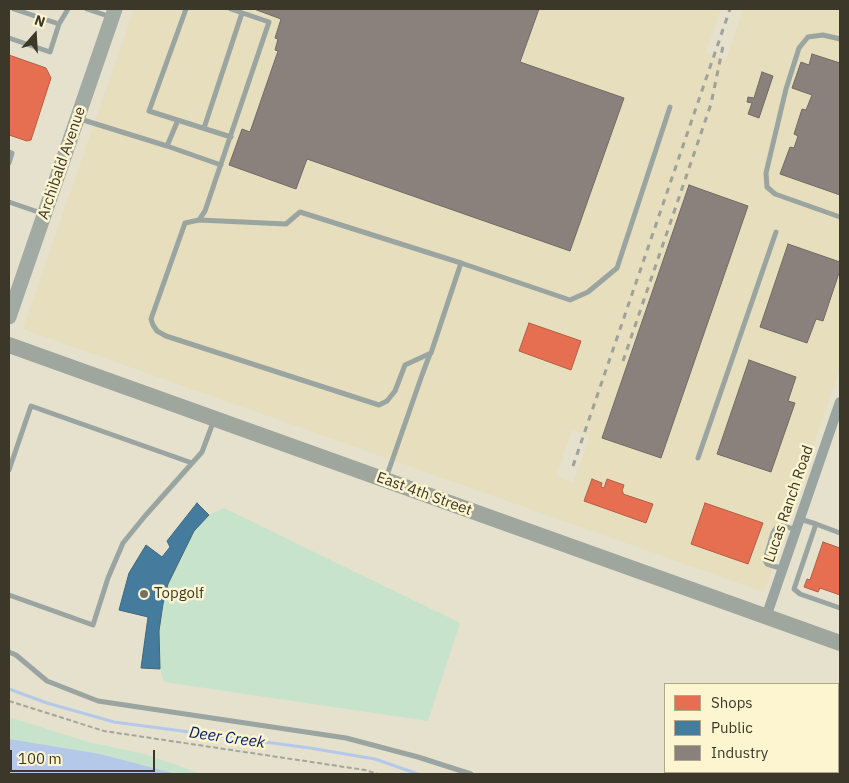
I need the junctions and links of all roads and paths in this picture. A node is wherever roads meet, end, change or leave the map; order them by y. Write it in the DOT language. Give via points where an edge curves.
graph roads {
  1 [pos="14,9"];
  2 [pos="68,9"];
  3 [pos="87,9"];
  4 [pos="186,9"];
  5 [pos="230,9"];
  6 [pos="113,13"];
  7 [pos="242,13"];
  8 [pos="59,24"];
  9 [pos="9,38"];
  10 [pos="840,39"];
  11 [pos="670,107"];
  12 [pos="77,118"];
  13 [pos="178,120"];
  14 [pos="204,128"];
  15 [pos="231,136"];
  16 [pos="167,146"];
  17 [pos="9,152"];
  18 [pos="9,163"];
  19 [pos="221,165"];
  20 [pos="9,202"];
  21 [pos="44,214"];
  22 [pos="840,217"];
  23 [pos="200,220"];
  24 [pos="776,232"];
  25 [pos="461,263"];
  26 [pos="9,317"];
  27 [pos="9,345"];
  28 [pos="431,353"];
  29 [pos="840,402"];
  30 [pos="214,419"];
  31 [pos="698,458"];
  32 [pos="192,462"];
  33 [pos="9,470"];
  34 [pos="385,480"];
  35 [pos="800,519"];
  36 [pos="816,524"];
  37 [pos="796,530"];
  38 [pos="840,533"];
  39 [pos="783,569"];
  40 [pos="9,595"];
  41 [pos="840,608"];
  42 [pos="766,617"];
  43 [pos="840,642"];
  44 [pos="9,652"];
  45 [pos="9,701"];
  46 [pos="378,774"];
  47 [pos="471,774"];
  1 -- 8 [label="lane"];
  2 -- 8 [label="lane"];
  3 -- 6 [label="lane"];
  4 -- 13 [label="lane" via="149,111"];
  5 -- 7 [label="lane"];
  6 -- 12 [label="main road, Archibald Avenue"];
  7 -- 14 [label="lane"];
  7 -- 15 [label="lane" via="269,22"];
  8 -- 9 [label="lane" via="50,52"];
  10 -- 22 [label="lane" via="823,35 808,38 799,48 766,173 767,187 775,194"];
  11 -- 25 [label="lane" via="618,268 588,292 570,300"];
  12 -- 16 [label="lane"];
  12 -- 21 [label="main road, Archibald Avenue"];
  13 -- 14 [label="lane"];
  13 -- 16 [label="lane"];
  14 -- 15 [label="lane"];
  15 -- 19 [label="lane"];
  16 -- 19 [label="lane"];
  17 -- 18 [label="lane" via="12,153"];
  19 -- 23 [label="lane"];
  20 -- 21 [label="lane"];
  21 -- 26 [label="main road, Archibald Avenue"];
  23 -- 25 [label="lane" via="286,224 300,212"];
  23 -- 28 [label="lane" via="185,223 151,319 162,334 379,405 395,391 404,365"];
  24 -- 31 [label="lane"];
  25 -- 28 [label="lane"];
  27 -- 30 [label="main road, East 4th Street"];
  28 -- 34 [label="lane"];
  29 -- 35 [label="street, Lucas Ranch Road"];
  30 -- 32 [label="lane" via="202,452"];
  30 -- 34 [label="main road, East 4th Street"];
  32 -- 33 [label="lane" via="31,406"];
  32 -- 40 [label="lane" via="123,543 93,626"];
  34 -- 42 [label="main road, East 4th Street"];
  35 -- 36 [label="lane"];
  35 -- 37 [label="street, Lucas Ranch Road"];
  36 -- 38 [label="lane"];
  36 -- 41 [label="lane" via="794,589"];
  37 -- 39 [label="street, Lucas Ranch Road"];
  37 -- 39 [label="lane" via="780,526 771,541 765,560 767,564"];
  39 -- 42 [label="street, Lucas Ranch Road"];
  42 -- 43 [label="main road, East 4th Street"];
  44 -- 47 [label="lane" via="47,681 98,701 346,738"];
  45 -- 46 [label="path" via="104,731"];
}
